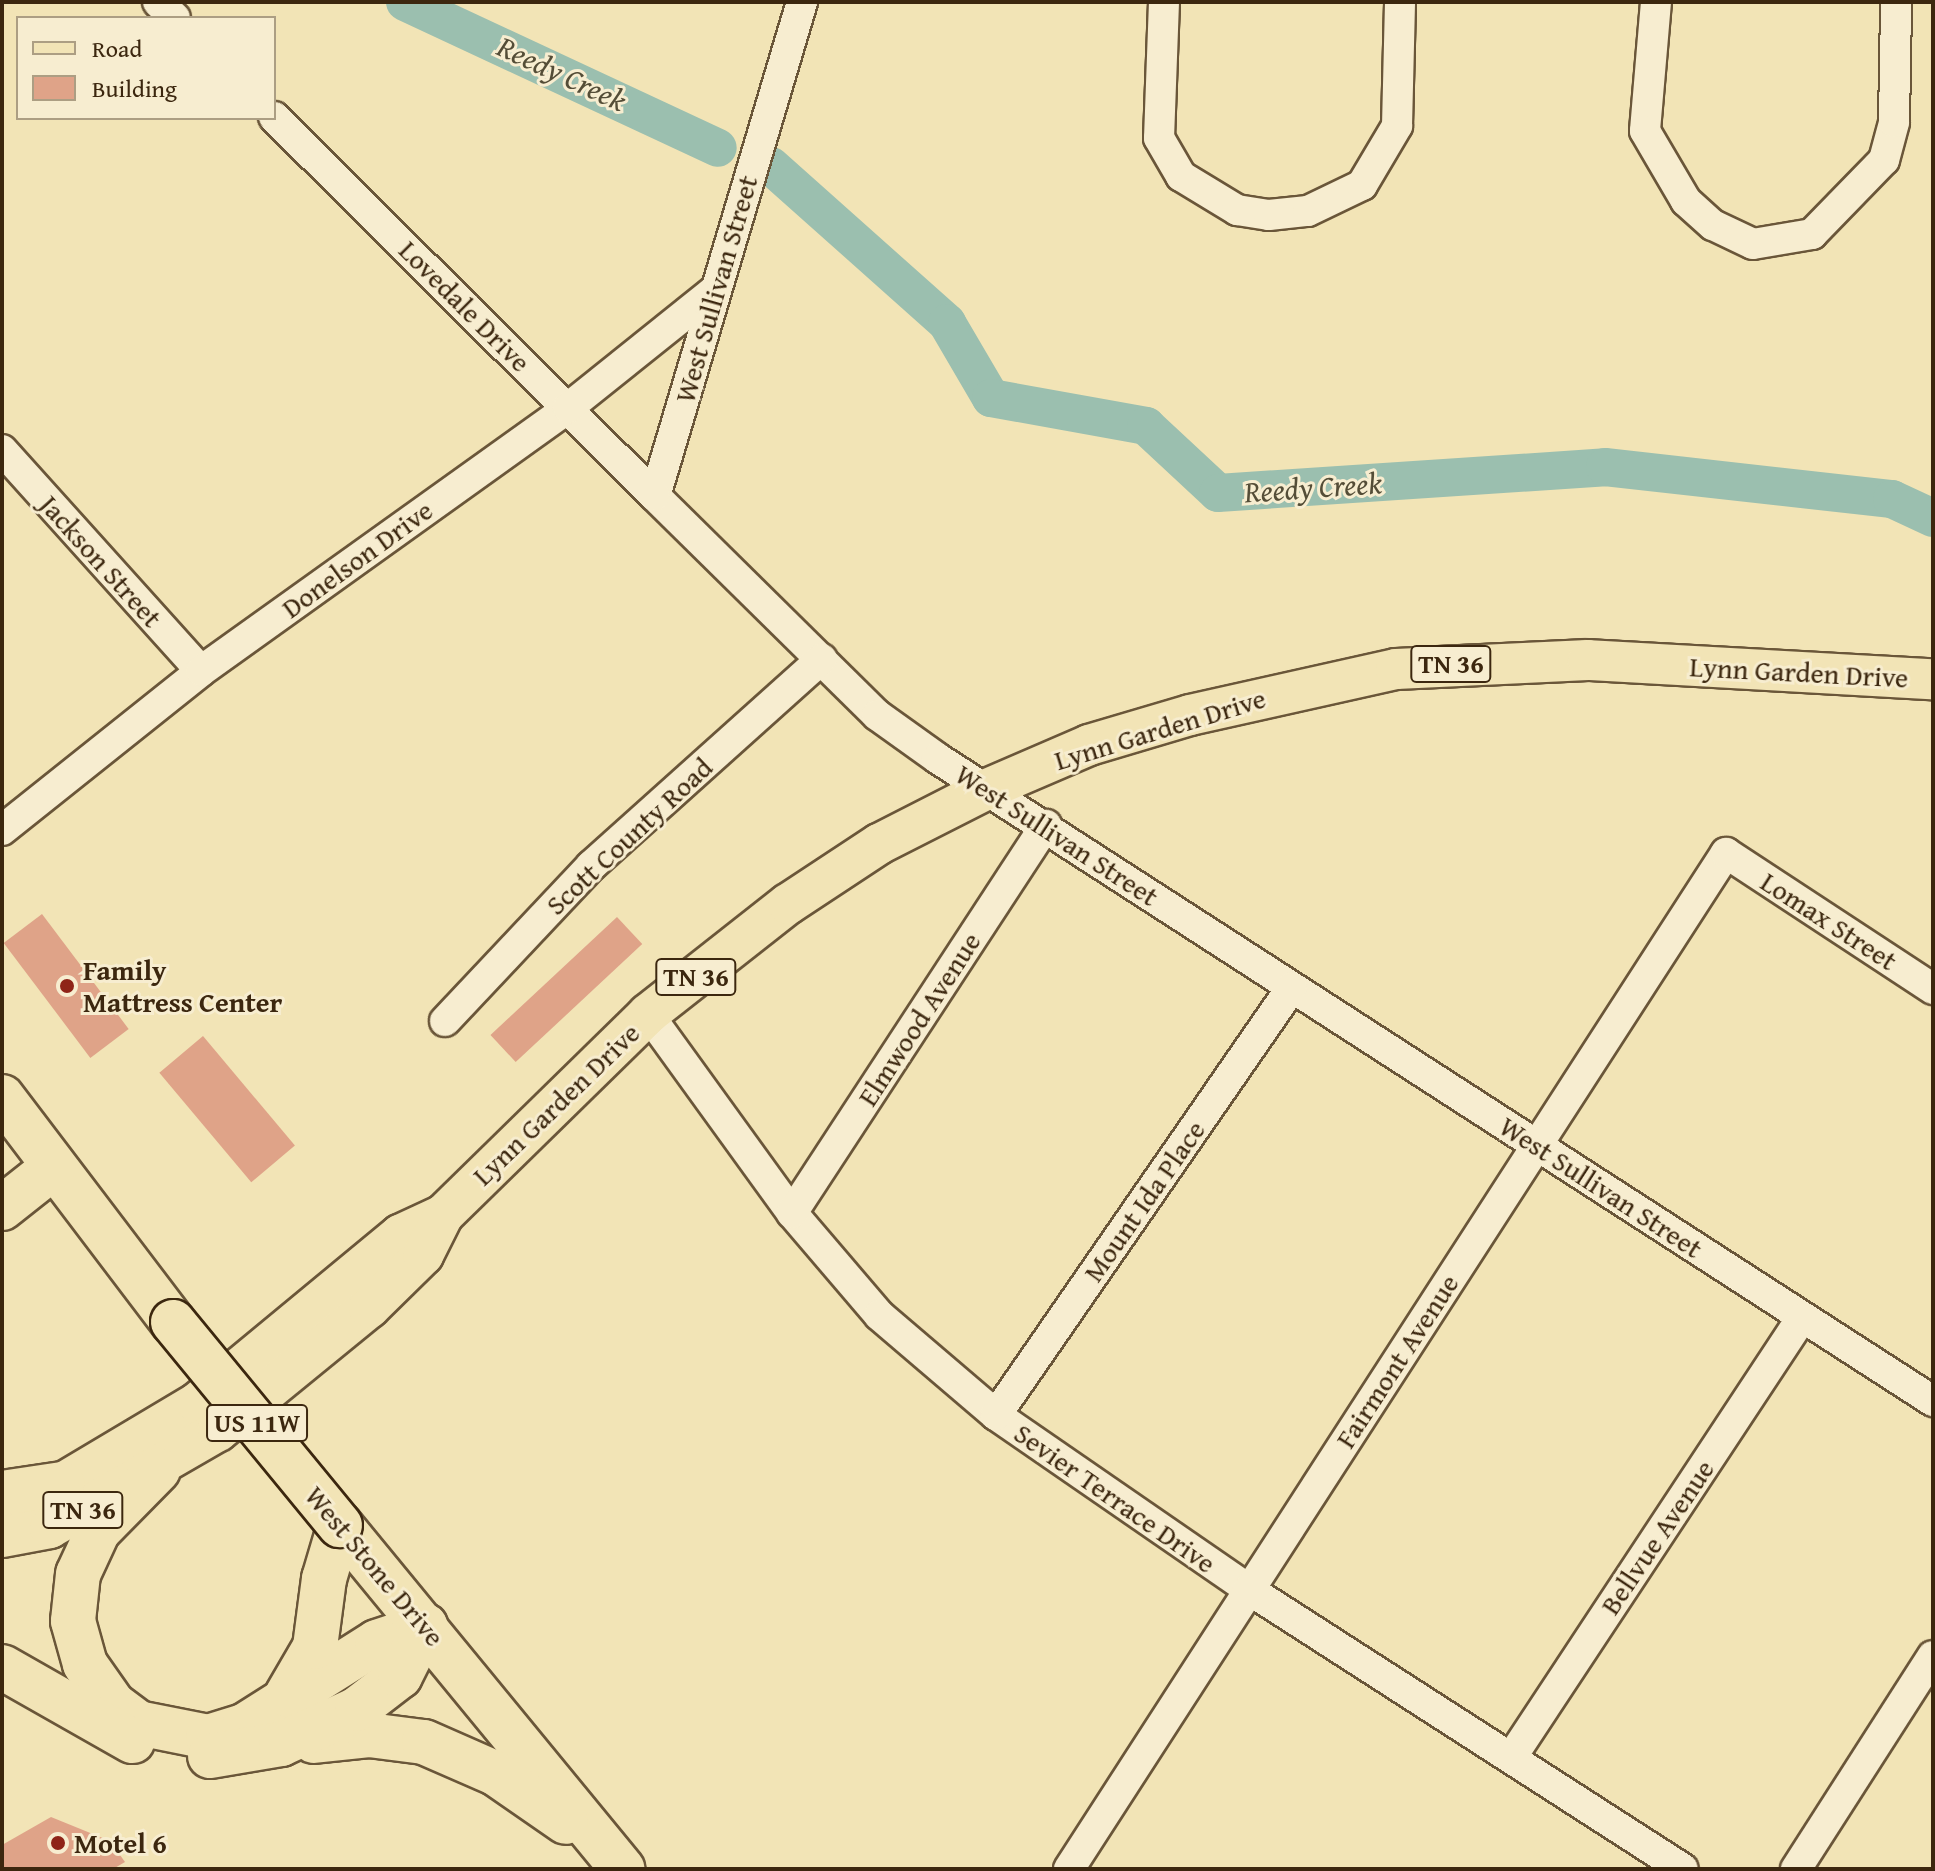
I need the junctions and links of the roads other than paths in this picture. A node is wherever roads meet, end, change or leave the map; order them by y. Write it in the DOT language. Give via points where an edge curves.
graph roads {
  1 [pos="158,2"];
  2 [pos="802,2"];
  3 [pos="1164,2"];
  4 [pos="1400,2"];
  5 [pos="1656,2"];
  6 [pos="1896,2"];
  7 [pos="173,16"];
  8 [pos="276,119"];
  9 [pos="713,292"];
  10 [pos="568,408"];
  11 [pos="2,450"];
  12 [pos="655,496"];
  13 [pos="822,659"];
  14 [pos="201,671"];
  15 [pos="1933,679"];
  16 [pos="987,789"];
  17 [pos="1046,825"];
  18 [pos="2,830"];
  19 [pos="1726,853"];
  20 [pos="1292,987"];
  21 [pos="1933,989"];
  22 [pos="648,1014"];
  23 [pos="445,1021"];
  24 [pos="4,1107"];
  25 [pos="1539,1145"];
  26 [pos="54,1167"];
  27 [pos="2,1208"];
  28 [pos="792,1213"];
  29 [pos="443,1215"];
  30 [pos="1801,1319"];
  31 [pos="1933,1401"];
  32 [pos="996,1415"];
  33 [pos="158,1470"];
  34 [pos="62,1484"];
  35 [pos="2,1493"];
  36 [pos="340,1525"];
  37 [pos="2,1528"];
  38 [pos="2,1537"];
  39 [pos="1248,1589"];
  40 [pos="425,1626"];
  41 [pos="1933,1656"];
  42 [pos="2,1667"];
  43 [pos="274,1729"];
  44 [pos="1513,1755"];
  45 [pos="622,1868"];
  46 [pos="1069,1869"];
  47 [pos="1683,1869"];
  48 [pos="1796,1869"];
  1 -- 7 [label="street"];
  2 -- 9 [label="street, West Sullivan Street"];
  3 -- 4 [label="street" via="1159,138 1181,176 1237,210 1269,215 1308,211 1362,185 1397,126"];
  5 -- 6 [label="street" via="1645,131 1686,201 1713,225 1753,244 1812,234 1884,160 1894,122"];
  8 -- 10 [label="street, Lovedale Drive"];
  9 -- 10 [label="street, Donelson Drive"];
  9 -- 12 [label="street, West Sullivan Street"];
  10 -- 12 [label="street, Lovedale Drive"];
  10 -- 14 [label="street, Donelson Drive"];
  11 -- 14 [label="street, Jackson Street"];
  12 -- 13 [label="street, West Sullivan Street"];
  13 -- 16 [label="street, West Sullivan Street" via="877,715"];
  13 -- 23 [label="street, Scott County Road" via="591,866"];
  14 -- 18 [label="street, Donelson Drive"];
  15 -- 16 [label="main road, Lynn Garden Drive / TN 36" via="1588,660 1396,669 1190,715 1089,745"];
  16 -- 17 [label="street, West Sullivan Street"];
  16 -- 22 [label="main road, Lynn Garden Drive / TN 36" via="866,852 788,904"];
  17 -- 20 [label="street, West Sullivan Street"];
  17 -- 28 [label="street, Elmwood Avenue"];
  19 -- 21 [label="street, Lomax Street"];
  19 -- 25 [label="street, Fairmont Avenue"];
  20 -- 25 [label="street, West Sullivan Street"];
  20 -- 32 [label="street, Mount Ida Place"];
  22 -- 28 [label="street, Sevier Terrace Drive"];
  22 -- 29 [label="main road, Lynn Garden Drive / TN 36"];
  24 -- 26 [label="highway, West Stone Drive / US 11W"];
  25 -- 30 [label="street, West Sullivan Street"];
  25 -- 39 [label="street, Fairmont Avenue"];
  26 -- 27 [label="highway"];
  26 -- 36 [label="highway, West Stone Drive / US 11W, bridge"];
  28 -- 32 [label="street, Sevier Terrace Drive" via="879,1315"];
  29 -- 33 [label="main road, Lynn Garden Drive / TN 36" via="423,1255 369,1308 264,1396"];
  29 -- 34 [label="main road, Lynn Garden Drive / TN 36" via="400,1235 197,1403"];
  30 -- 31 [label="street, West Sullivan Street"];
  30 -- 44 [label="street, Bellvue Avenue"];
  32 -- 39 [label="street, Sevier Terrace Drive"];
  33 -- 38 [label="main road, Lynn Garden Drive / TN 36" via="50,1528"];
  33 -- 43 [label="highway" via="98,1531 78,1574 73,1621 85,1664 113,1704 138,1723 208,1737"];
  34 -- 35 [label="highway"];
  34 -- 37 [label="main road, Lynn Garden Drive / TN 36"];
  36 -- 40 [label="highway, West Stone Drive / US 11W"];
  36 -- 43 [label="highway" via="324,1579 315,1647"];
  39 -- 44 [label="street, Sevier Terrace Drive"];
  39 -- 46 [label="street, Fairmont Avenue"];
  40 -- 43 [label="highway" via="400,1676 357,1709"];
  40 -- 45 [label="highway, West Stone Drive / US 11W"];
  41 -- 48 [label="street"];
  42 -- 43 [label="highway" via="127,1739 167,1753 204,1757"];
  43 -- 45 [label="highway" via="424,1742 495,1773"];
  44 -- 47 [label="street, Sevier Terrace Drive"];
}
